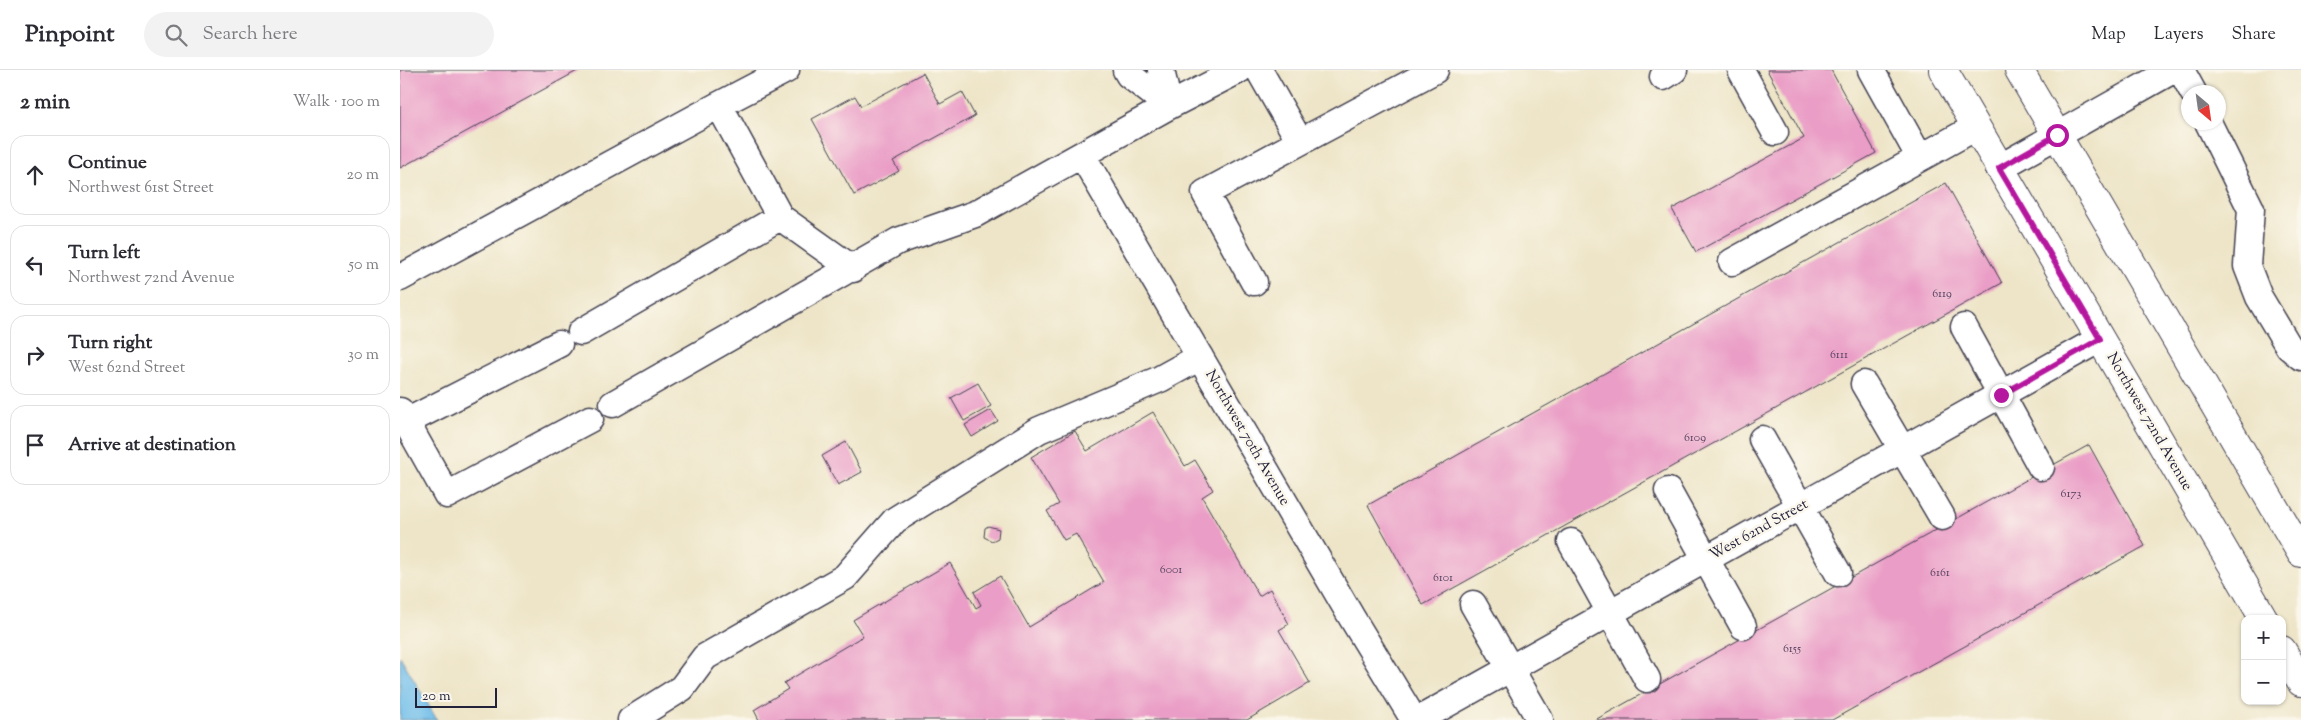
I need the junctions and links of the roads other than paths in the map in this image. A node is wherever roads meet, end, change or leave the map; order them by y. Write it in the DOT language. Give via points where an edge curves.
graph roads {
  1 [pos="786,70"];
  2 [pos="1126,70"];
  3 [pos="1161,70"];
  4 [pos="1239,70"];
  5 [pos="1259,70"];
  6 [pos="1435,70"];
  7 [pos="1741,70"];
  8 [pos="1871,70"];
  9 [pos="1942,70"];
  10 [pos="2019,70"];
  11 [pos="2173,70"];
  12 [pos="2181,70"];
  13 [pos="2189,85"];
  14 [pos="719,105"];
  15 [pos="1169,106"];
  16 [pos="1976,127"];
  17 [pos="2212,130"];
  18 [pos="1776,132"];
  19 [pos="2057,135"];
  20 [pos="1300,142"];
  21 [pos="1082,155"];
  22 [pos="1920,158"];
  23 [pos="1999,168"];
  24 [pos="780,217"];
  25 [pos="1732,262"];
  26 [pos="853,269"];
  27 [pos="400,278"];
  28 [pos="1254,282"];
  29 [pos="1964,327"];
  30 [pos="2100,339"];
  31 [pos="1200,357"];
  32 [pos="2301,357"];
  33 [pos="1864,384"];
  34 [pos="2001,395"];
  35 [pos="613,404"];
  36 [pos="403,416"];
  37 [pos="590,419"];
  38 [pos="1762,439"];
  39 [pos="1902,450"];
  40 [pos="2041,467"];
  41 [pos="1668,491"];
  42 [pos="1800,506"];
  43 [pos="1942,517"];
  44 [pos="1571,542"];
  45 [pos="2301,553"];
  46 [pos="1706,559"];
  47 [pos="1838,573"];
  48 [pos="1472,604"];
  49 [pos="1610,613"];
  50 [pos="2262,615"];
  51 [pos="1743,626"];
  52 [pos="2286,657"];
  53 [pos="1510,669"];
  54 [pos="1647,679"];
  55 [pos="2301,682"];
  56 [pos="631,720"];
  57 [pos="1414,720"];
  58 [pos="1418,720"];
  59 [pos="1540,720"];
  1 -- 14 [label="street"];
  2 -- 15 [label="street"];
  3 -- 15 [label="street"];
  4 -- 15 [label="street"];
  5 -- 20 [label="street"];
  6 -- 20 [label="street"];
  7 -- 18 [label="street"];
  8 -- 22 [label="street"];
  9 -- 16 [label="main road, Northwest 72nd Avenue"];
  10 -- 19 [label="main road"];
  11 -- 19 [label="street"];
  12 -- 13 [label="street"];
  14 -- 24 [label="street"];
  14 -- 27 [label="street"];
  15 -- 21 [label="street"];
  16 -- 22 [label="street"];
  16 -- 23 [label="main road, Northwest 72nd Avenue"];
  17 -- 32 [label="street" via="2251,209 2247,266 2259,297 2289,347"];
  19 -- 23 [label="street"];
  19 -- 45 [label="main road"];
  20 -- 28 [label="street" via="1205,193"];
  21 -- 26 [label="street" via="975,214 898,242"];
  21 -- 31 [label="street, Northwest 70th Avenue"];
  22 -- 25 [label="street"];
  23 -- 30 [label="main road, Northwest 72nd Avenue"];
  24 -- 26 [label="street"];
  24 -- 36 [label="street" via="570,338"];
  26 -- 35 [label="street"];
  29 -- 34 [label="street"];
  30 -- 34 [label="street, West 62nd Street"];
  30 -- 50 [label="main road, Northwest 72nd Avenue"];
  31 -- 56 [label="street" via="1160,379 1039,430 895,520 846,577 705,657 682,688"];
  31 -- 57 [label="street, Northwest 70th Avenue"];
  33 -- 39 [label="street"];
  34 -- 39 [label="street, West 62nd Street"];
  34 -- 40 [label="street"];
  36 -- 37 [label="street" via="447,495"];
  38 -- 42 [label="street"];
  39 -- 42 [label="street, West 62nd Street"];
  39 -- 43 [label="street"];
  41 -- 46 [label="street"];
  42 -- 46 [label="street, West 62nd Street"];
  42 -- 47 [label="street"];
  44 -- 49 [label="street"];
  46 -- 49 [label="street, West 62nd Street"];
  46 -- 51 [label="street"];
  48 -- 53 [label="street"];
  49 -- 53 [label="street, West 62nd Street"];
  49 -- 54 [label="street"];
  52 -- 55 [label="main road"];
  53 -- 58 [label="street, West 62nd Street"];
  53 -- 59 [label="street"];
}
